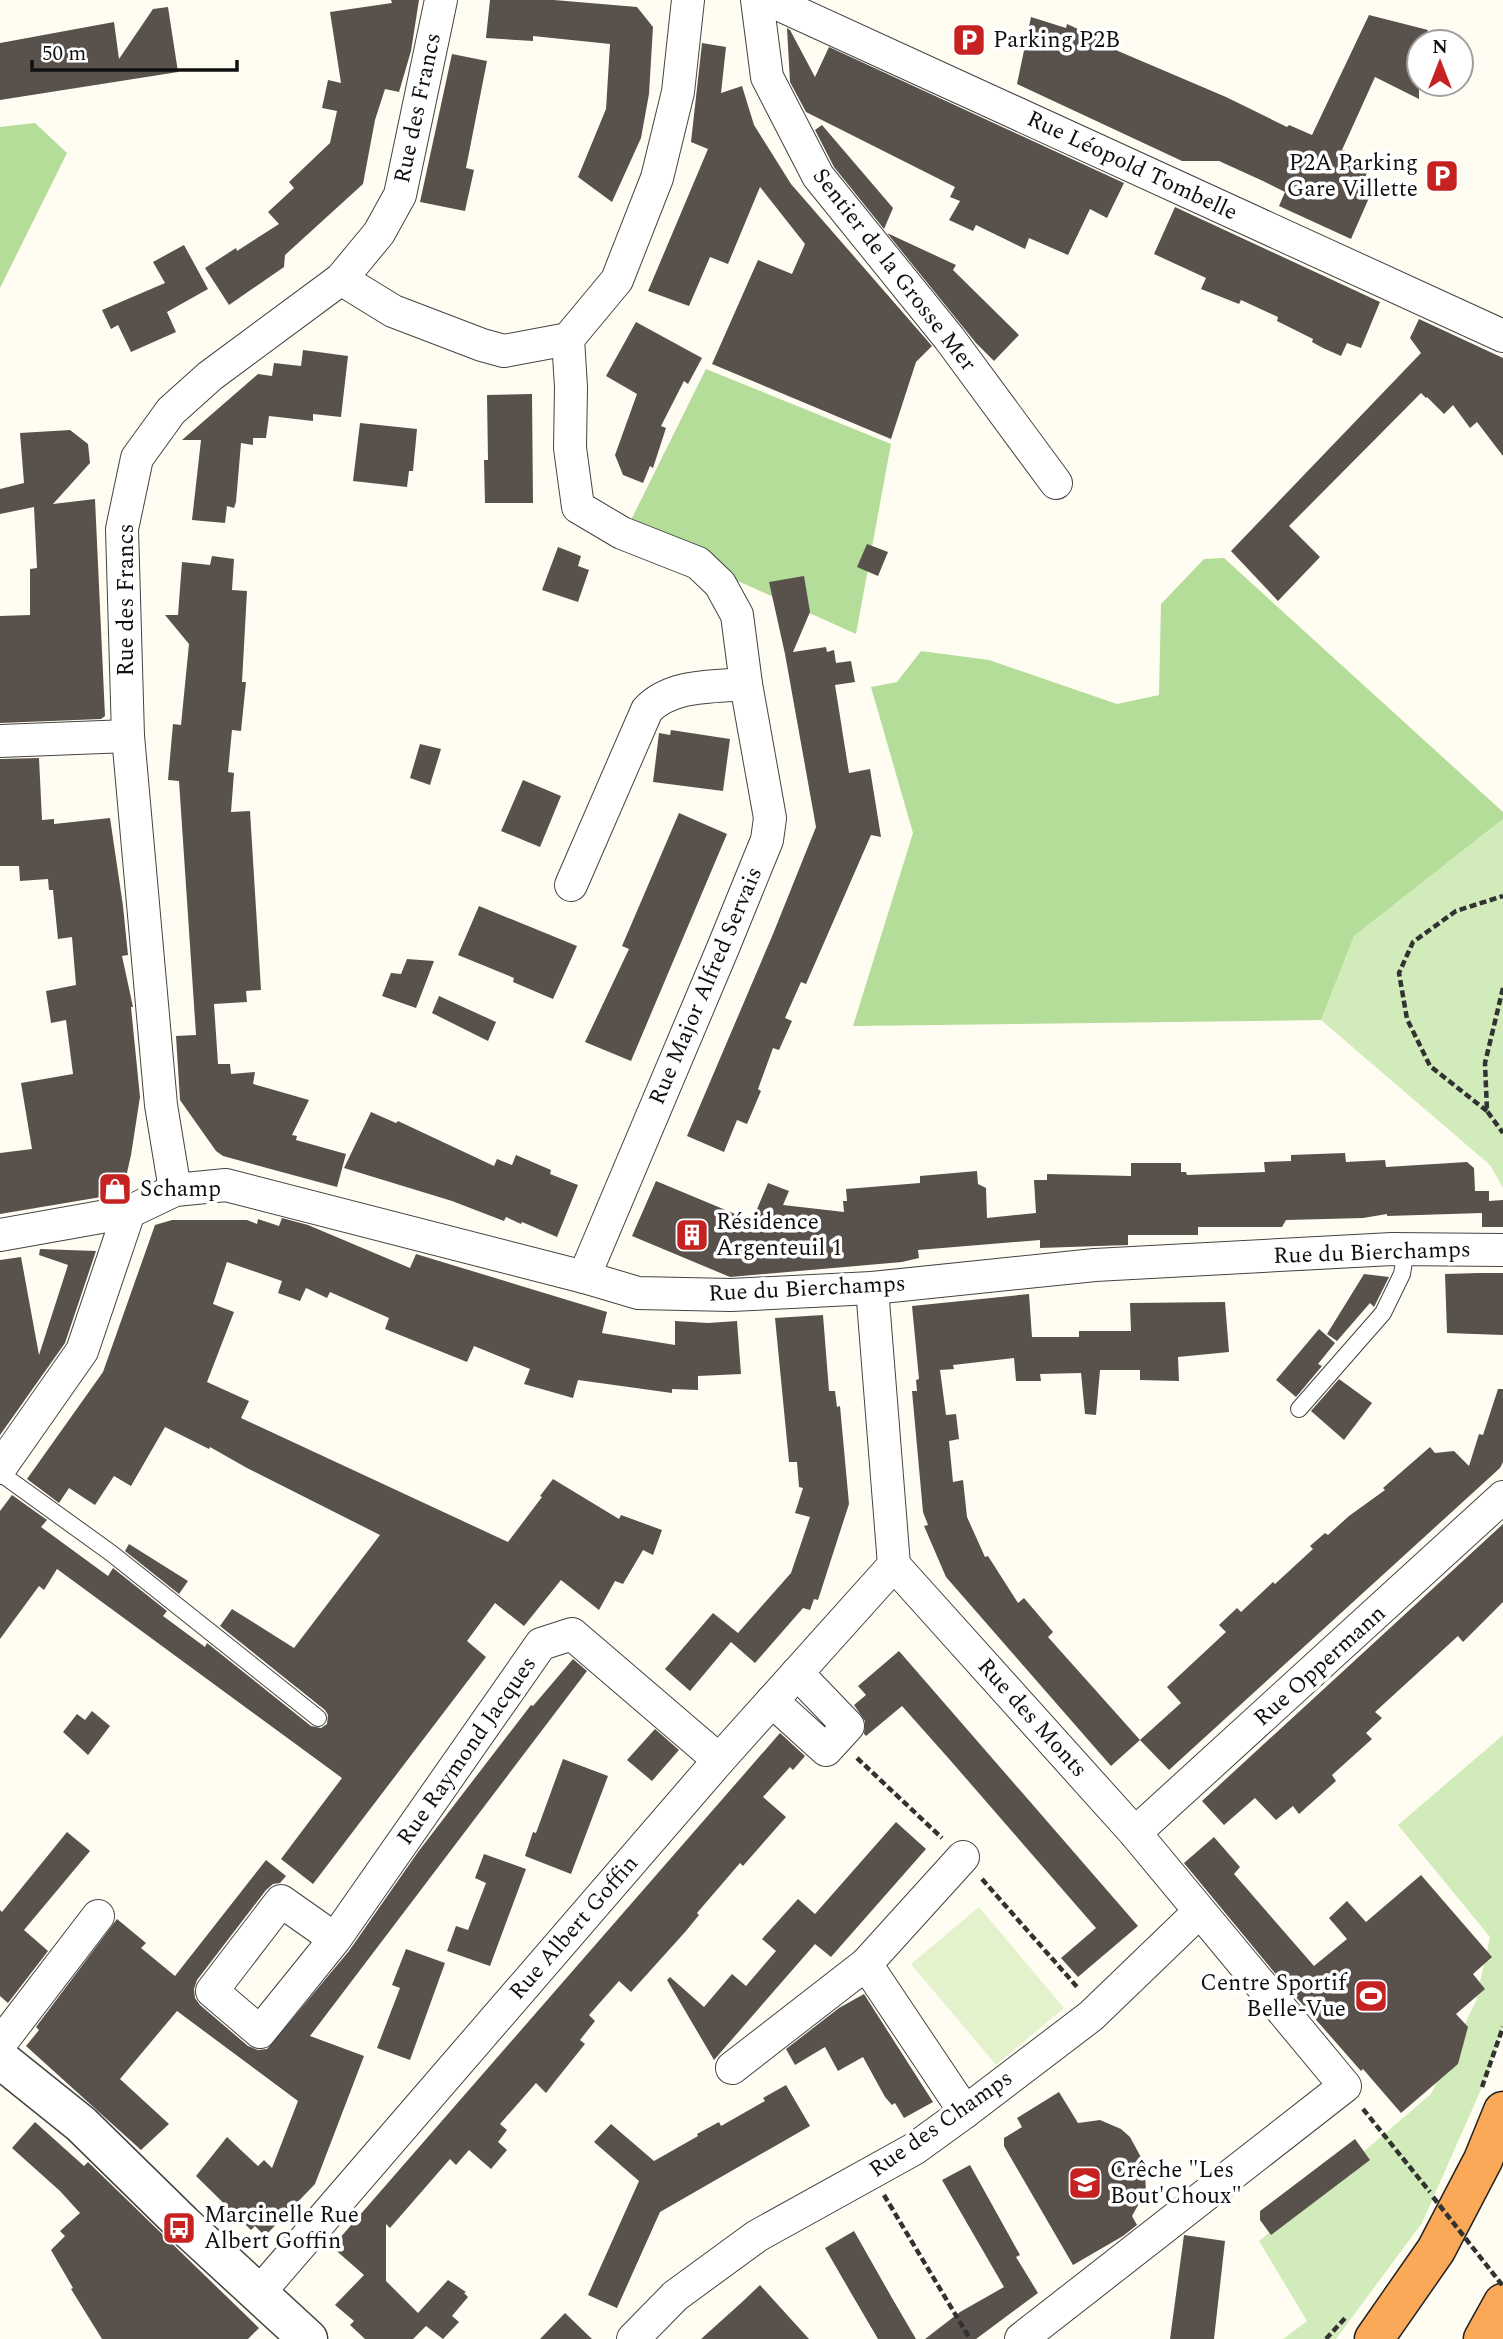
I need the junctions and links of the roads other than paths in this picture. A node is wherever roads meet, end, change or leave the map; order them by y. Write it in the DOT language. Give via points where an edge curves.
graph roads {
  1 [pos="441,0"];
  2 [pos="688,0"];
  3 [pos="757,0"];
  4 [pos="769,0"];
  5 [pos="341,279"];
  6 [pos="1500,327"];
  7 [pos="568,339"];
  8 [pos="1056,483"];
  9 [pos="746,684"];
  10 [pos="128,736"];
  11 [pos="0,741"];
  12 [pos="571,885"];
  13 [pos="176,1190"];
  14 [pos="129,1212"];
  15 [pos="0,1235"];
  16 [pos="1406,1249"];
  17 [pos="1503,1250"];
  18 [pos="584,1277"];
  19 [pos="872,1288"];
  20 [pos="1298,1409"];
  21 [pos="0,1470"];
  22 [pos="1503,1497"];
  23 [pos="894,1564"];
  24 [pos="797,1673"];
  25 [pos="772,1701"];
  26 [pos="318,1718"];
  27 [pos="719,1760"];
  28 [pos="1135,1833"];
  29 [pos="963,1857"];
  30 [pos="1199,1912"];
  31 [pos="98,1916"];
  32 [pos="335,1939"];
  33 [pos="866,1964"];
  34 [pos="2,2063"];
  35 [pos="733,2068"];
  36 [pos="1492,2099"];
  37 [pos="965,2112"];
  38 [pos="258,2294"];
  39 [pos="1503,2303"];
  40 [pos="1362,2326"];
  41 [pos="308,2339"];
  42 [pos="633,2339"];
  43 [pos="1021,2339"];
  44 [pos="1483,2339"];
  1 -- 5 [label="street, Rue des Francs" via="400,195 379,233"];
  2 -- 7 [label="street" via="678,92 657,178 617,280"];
  3 -- 8 [label="street, Sentier de la Grosse Mer" via="767,77 818,176"];
  4 -- 6 [label="street, Rue Léopold Tombelle"];
  5 -- 7 [label="street" via="393,311 504,351"];
  5 -- 10 [label="street, Rue des Francs" via="210,376 171,411 137,458 122,529"];
  7 -- 9 [label="street, Rue Major Alfred Servais" via="570,447 578,507 622,533 698,563 720,584 737,615"];
  9 -- 12 [label="street" via="671,693 647,710"];
  9 -- 18 [label="street, Rue Major Alfred Servais" via="770,818 766,840"];
  10 -- 11 [label="street"];
  10 -- 13 [label="street, Rue des Francs" via="161,1105"];
  13 -- 14 [label="street, Rue du Bierchamps"];
  13 -- 18 [label="street, Rue du Bierchamps" via="226,1185"];
  14 -- 15 [label="street, Rue du Bierchamps"];
  14 -- 21 [label="street" via="82,1351"];
  16 -- 17 [label="street, Rue du Bierchamps"];
  16 -- 19 [label="street, Rue du Bierchamps" via="1095,1265"];
  16 -- 20 [label="lane" via="1402,1274 1383,1313"];
  18 -- 19 [label="street, Rue du Bierchamps" via="638,1293 731,1295"];
  19 -- 23 [label="street"];
  21 -- 26 [label="lane"];
  22 -- 28 [label="street, Rue Oppermann"];
  23 -- 24 [label="street, Rue Albert Goffin"];
  23 -- 28 [label="street, Rue des Monts"];
  24 -- 25 [label="street, Rue Albert Goffin"];
  24 -- 25 [label="street" via="848,1726 826,1750"];
  25 -- 27 [label="street, Rue Albert Goffin"];
  27 -- 32 [label="street, Rue Raymond Jacques" via="572,1634 541,1644"];
  27 -- 38 [label="street, Rue Albert Goffin"];
  28 -- 30 [label="street, Rue des Monts"];
  29 -- 33 [label="street"];
  30 -- 37 [label="street, Rue des Champs" via="1091,2017"];
  30 -- 43 [label="street, Rue des Monts" via="1345,2086"];
  31 -- 34 [label="street"];
  33 -- 35 [label="street"];
  33 -- 37 [label="street"];
  34 -- 38 [label="street" via="75,2119"];
  36 -- 40 [label="highway" via="1483,2160 1436,2250"];
  37 -- 42 [label="street, Rue des Champs" via="914,2150 757,2236 675,2296"];
  38 -- 41 [label="street"];
  39 -- 44 [label="highway"];
}
